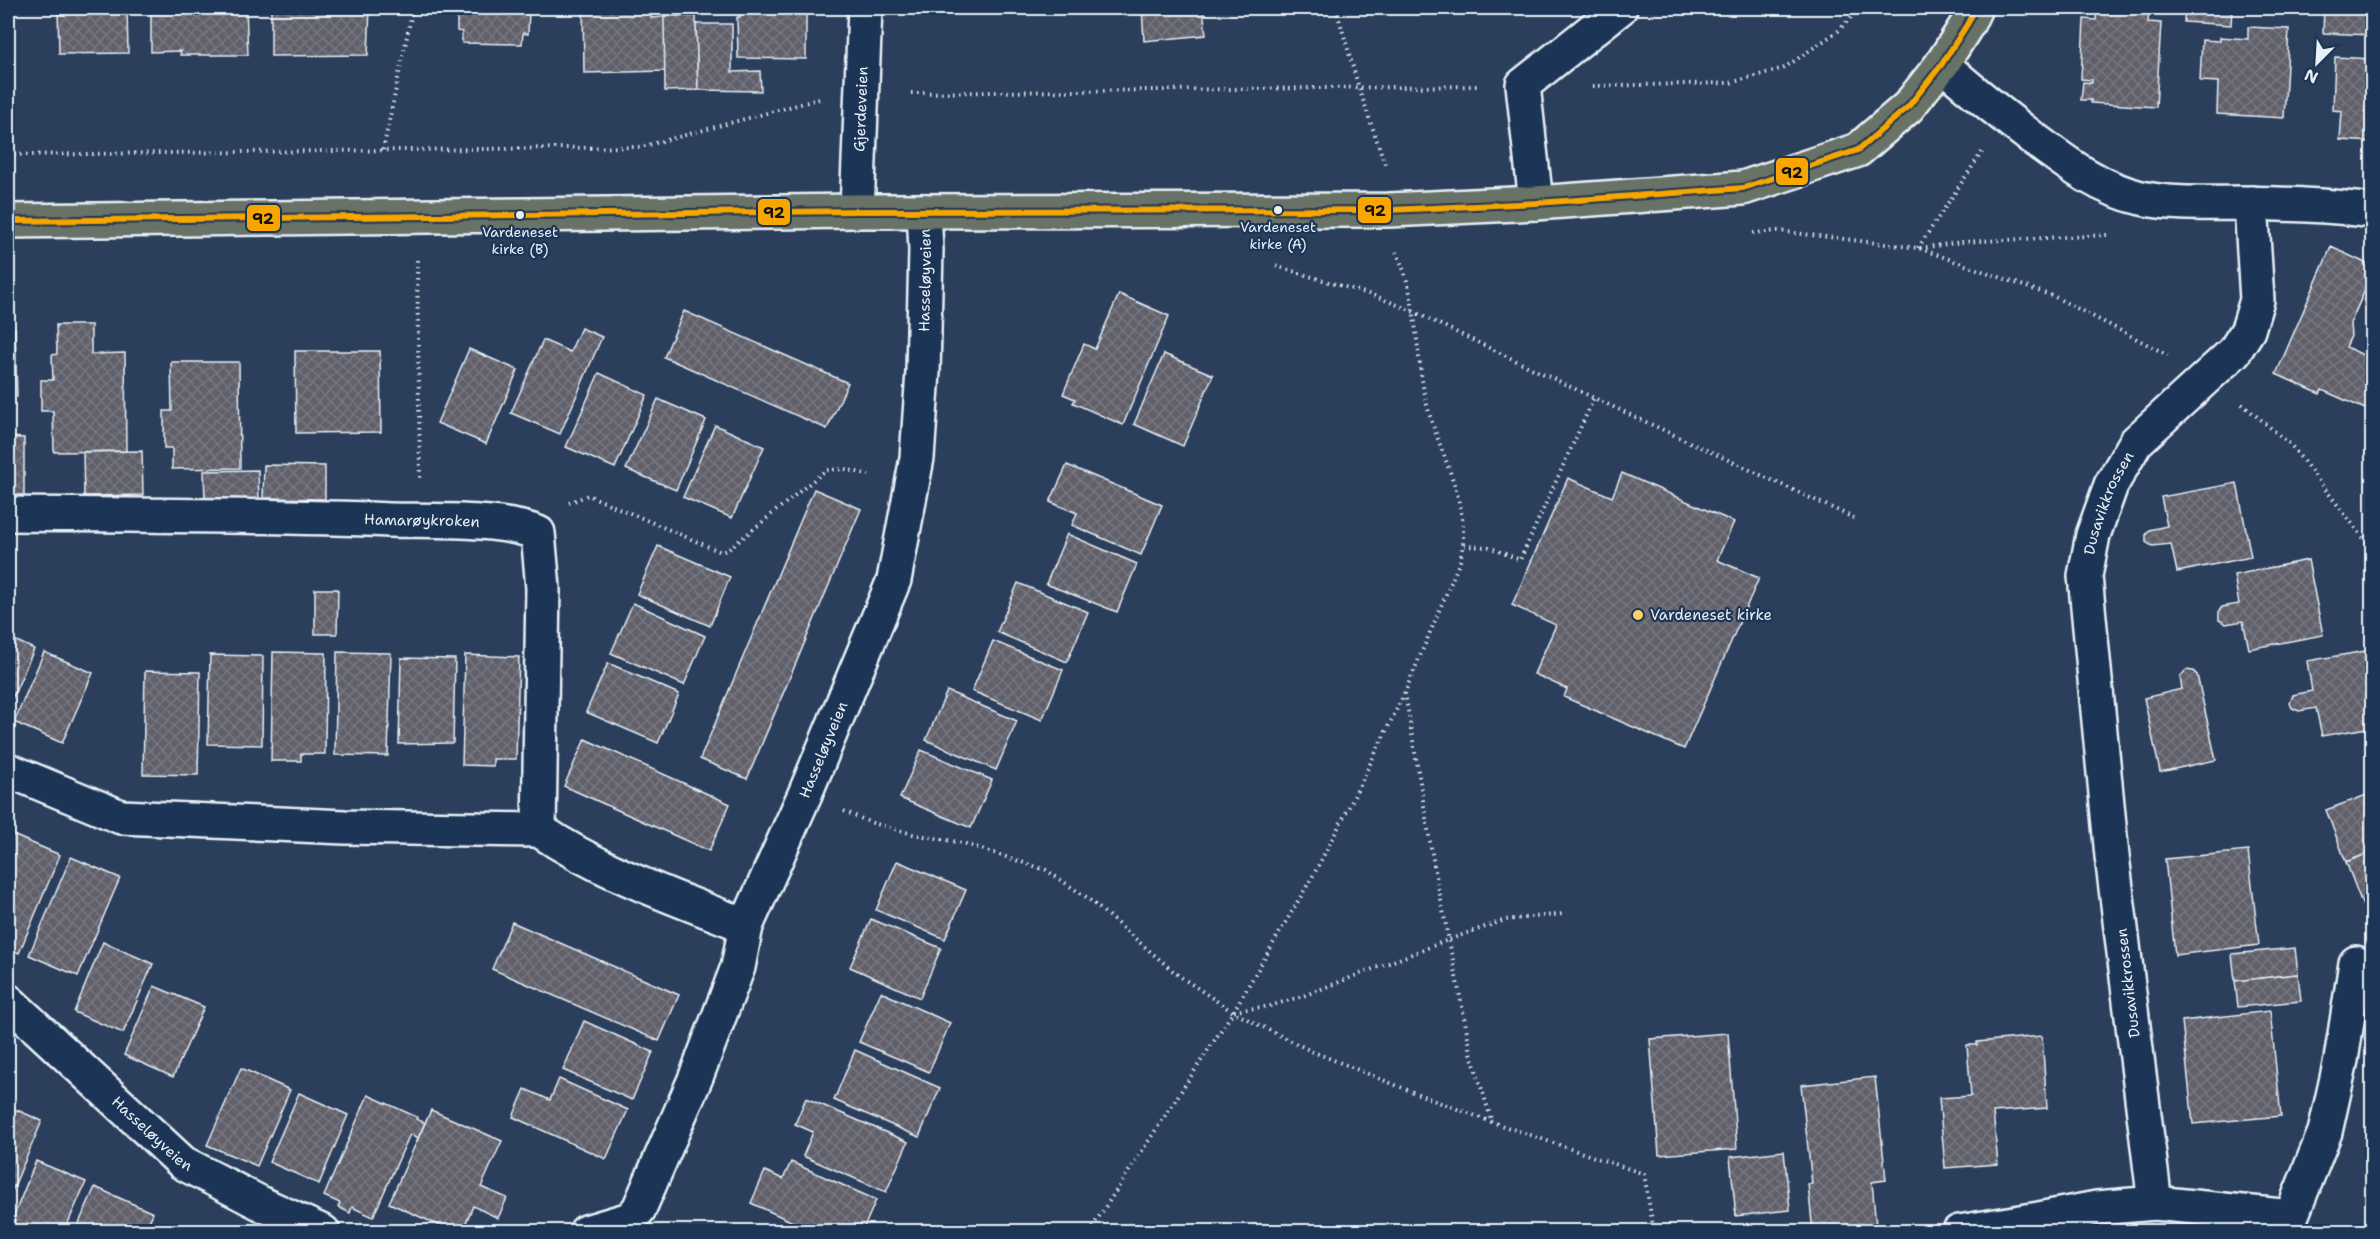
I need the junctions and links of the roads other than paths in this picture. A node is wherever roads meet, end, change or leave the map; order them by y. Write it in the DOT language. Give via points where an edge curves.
graph roads {
  1 [pos="865,8"];
  2 [pos="1620,8"];
  3 [pos="1975,8"];
  4 [pos="1942,64"];
  5 [pos="1536,203"];
  6 [pos="2250,203"];
  7 [pos="857,211"];
  8 [pos="924,211"];
  9 [pos="2373,211"];
  10 [pos="8,221"];
  11 [pos="8,514"];
  12 [pos="8,770"];
  13 [pos="538,830"];
  14 [pos="746,926"];
  15 [pos="2356,963"];
  16 [pos="8,1001"];
  17 [pos="2155,1203"];
  18 [pos="2303,1224"];
  19 [pos="323,1232"];
  20 [pos="586,1232"];
  21 [pos="1959,1232"];
  1 -- 7 [label="street, Gjerdeveien"];
  2 -- 5 [label="street" via="1523,85"];
  3 -- 4 [label="main road"];
  4 -- 5 [label="main road" via="1908,107 1858,150 1743,188"];
  4 -- 6 [label="street" via="2055,155 2115,190 2184,203"];
  5 -- 8 [label="main road" via="1357,211"];
  6 -- 9 [label="street"];
  6 -- 17 [label="street, Dusavikkrossen" via="2257,300 2248,330 2234,352 2136,442 2111,485 2093,535 2085,576 2112,856"];
  7 -- 8 [label="main road"];
  7 -- 10 [label="main road"];
  8 -- 14 [label="street, Hasseløyveien" via="923,372 917,458 894,580"];
  11 -- 13 [label="street, Hamarøykroken" via="420,521 520,526 538,533 543,588"];
  12 -- 13 [label="street" via="122,818"];
  13 -- 14 [label="street" via="585,858"];
  14 -- 20 [label="street, Hasseløyveien" via="734,978 639,1209 630,1219"];
  15 -- 18 [label="street" via="2341,1060"];
  16 -- 19 [label="street, Hasseløyveien" via="183,1163"];
  17 -- 18 [label="street"];
  17 -- 21 [label="street" via="2097,1208"];
}
